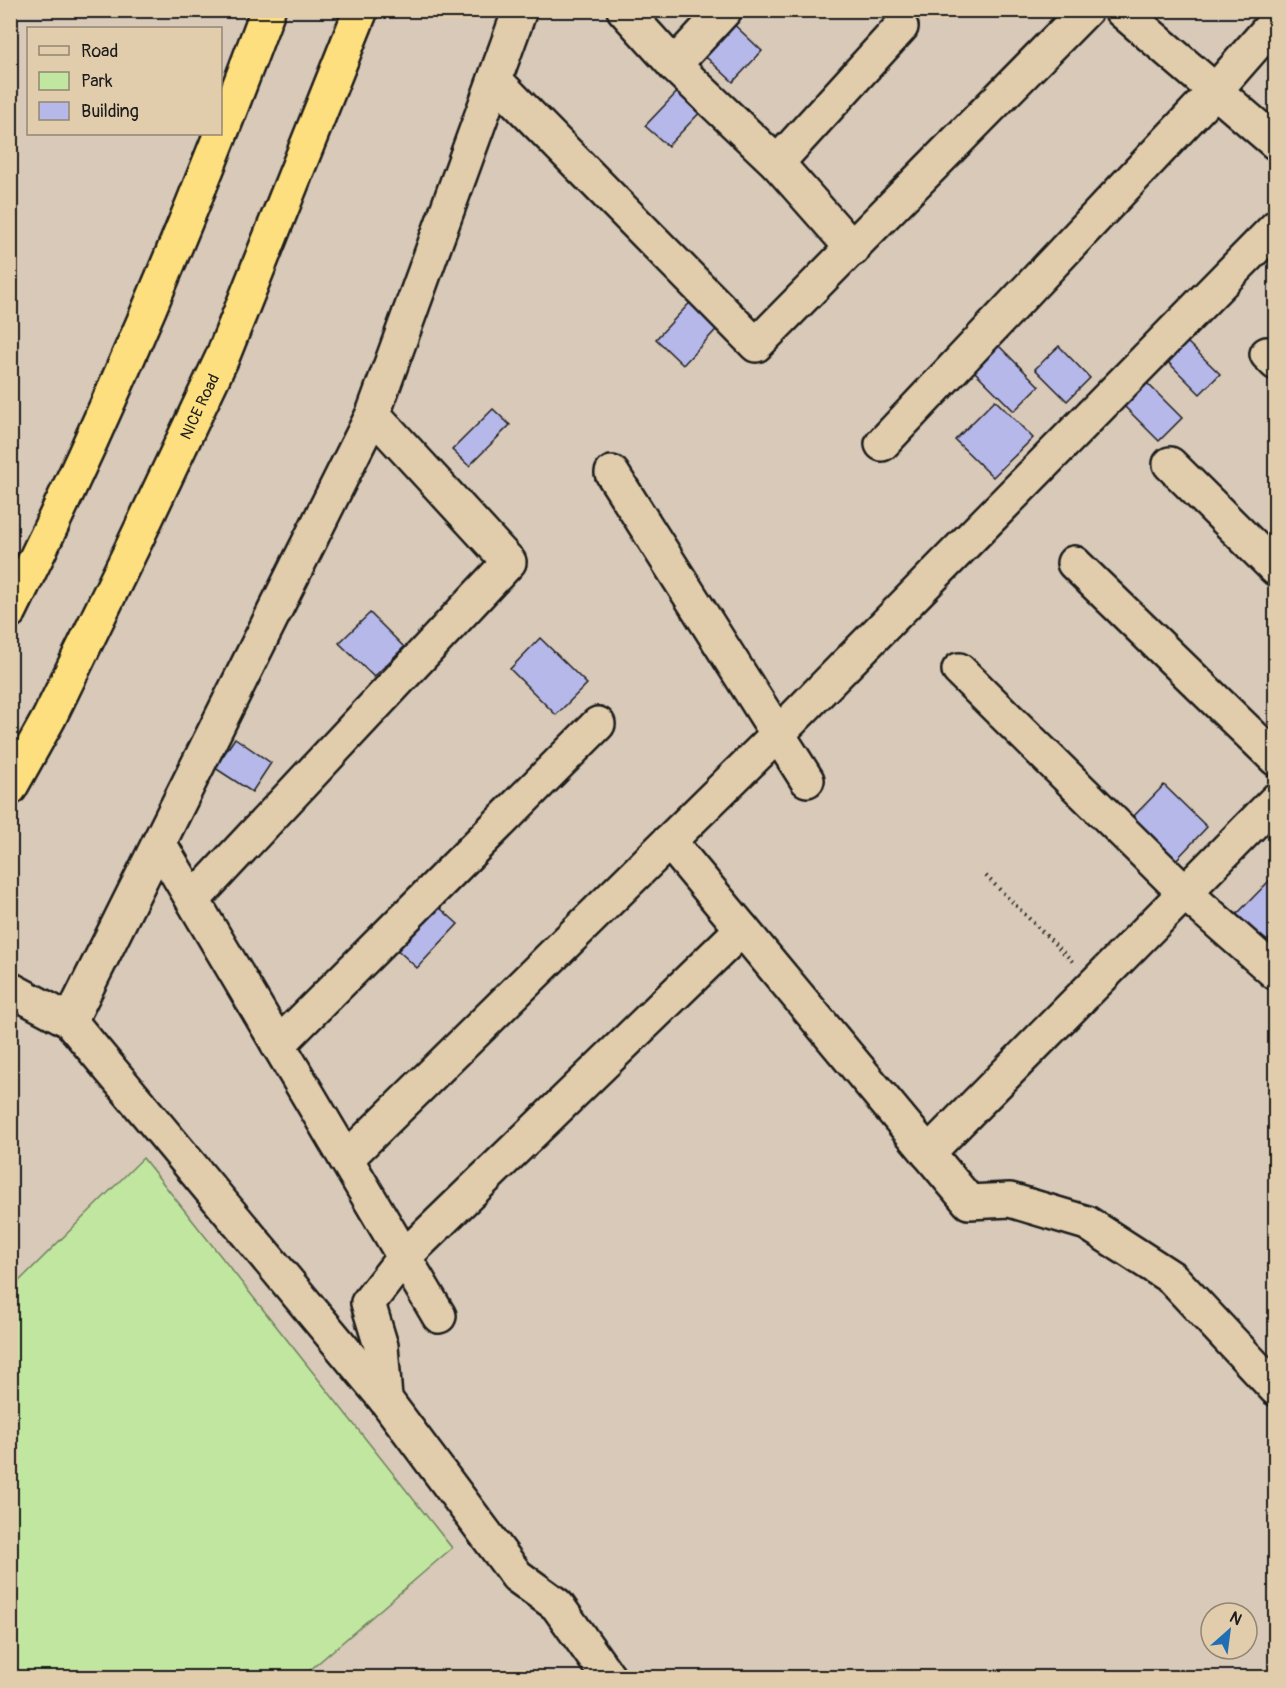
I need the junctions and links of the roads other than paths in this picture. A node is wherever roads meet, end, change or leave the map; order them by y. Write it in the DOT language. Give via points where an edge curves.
graph roads {
  1 [pos="268,10"];
  2 [pos="361,10"];
  3 [pos="520,10"];
  4 [pos="624,10"];
  5 [pos="725,10"];
  6 [pos="1086,10"];
  7 [pos="1121,10"];
  8 [pos="1275,21"];
  9 [pos="901,27"];
  10 [pos="674,65"];
  11 [pos="495,80"];
  12 [pos="1214,92"];
  13 [pos="222,131"];
  14 [pos="220,135"];
  15 [pos="1275,143"];
  16 [pos="777,163"];
  17 [pos="1275,227"];
  18 [pos="853,249"];
  19 [pos="373,414"];
  20 [pos="882,444"];
  21 [pos="1170,464"];
  22 [pos="612,473"];
  23 [pos="1074,563"];
  24 [pos="1275,569"];
  25 [pos="10,611"];
  26 [pos="959,670"];
  27 [pos="598,724"];
  28 [pos="778,734"];
  29 [pos="1275,759"];
  30 [pos="807,780"];
  31 [pos="10,788"];
  32 [pos="1275,800"];
  33 [pos="669,841"];
  34 [pos="159,843"];
  35 [pos="1184,892"];
  36 [pos="193,900"];
  37 [pos="742,929"];
  38 [pos="1275,973"];
  39 [pos="10,989"];
  40 [pos="70,1021"];
  41 [pos="278,1045"];
  42 [pos="928,1153"];
  43 [pos="346,1159"];
  44 [pos="404,1257"];
  45 [pos="439,1316"];
  46 [pos="1275,1389"];
  47 [pos="385,1399"];
  48 [pos="609,1677"];
  1 -- 13 [label="highway"];
  2 -- 31 [label="highway, NICE Road" via="222,358 49,718"];
  3 -- 11 [label="street"];
  4 -- 10 [label="street"];
  5 -- 10 [label="street"];
  6 -- 18 [label="street"];
  7 -- 12 [label="street"];
  8 -- 12 [label="street"];
  9 -- 16 [label="street"];
  10 -- 16 [label="street"];
  11 -- 18 [label="street" via="756,345"];
  11 -- 19 [label="street"];
  12 -- 15 [label="street"];
  12 -- 20 [label="street"];
  14 -- 25 [label="highway" via="145,320"];
  16 -- 18 [label="street"];
  17 -- 28 [label="street"];
  19 -- 34 [label="street"];
  19 -- 36 [label="street" via="509,562"];
  21 -- 24 [label="street"];
  22 -- 28 [label="street"];
  23 -- 29 [label="street"];
  26 -- 35 [label="street"];
  27 -- 41 [label="street"];
  28 -- 30 [label="street"];
  28 -- 33 [label="street"];
  32 -- 35 [label="street"];
  33 -- 37 [label="street"];
  33 -- 43 [label="street"];
  34 -- 36 [label="street"];
  34 -- 40 [label="street"];
  35 -- 38 [label="street"];
  35 -- 42 [label="street"];
  36 -- 41 [label="street"];
  37 -- 42 [label="street"];
  37 -- 44 [label="street"];
  39 -- 40 [label="street"];
  40 -- 47 [label="street"];
  41 -- 43 [label="street"];
  42 -- 46 [label="street" via="969,1202 1010,1200 1087,1223 1172,1278"];
  43 -- 44 [label="street"];
  44 -- 45 [label="street"];
  44 -- 47 [label="street" via="368,1303 381,1346"];
  47 -- 48 [label="street" via="517,1576 557,1605"];
}
